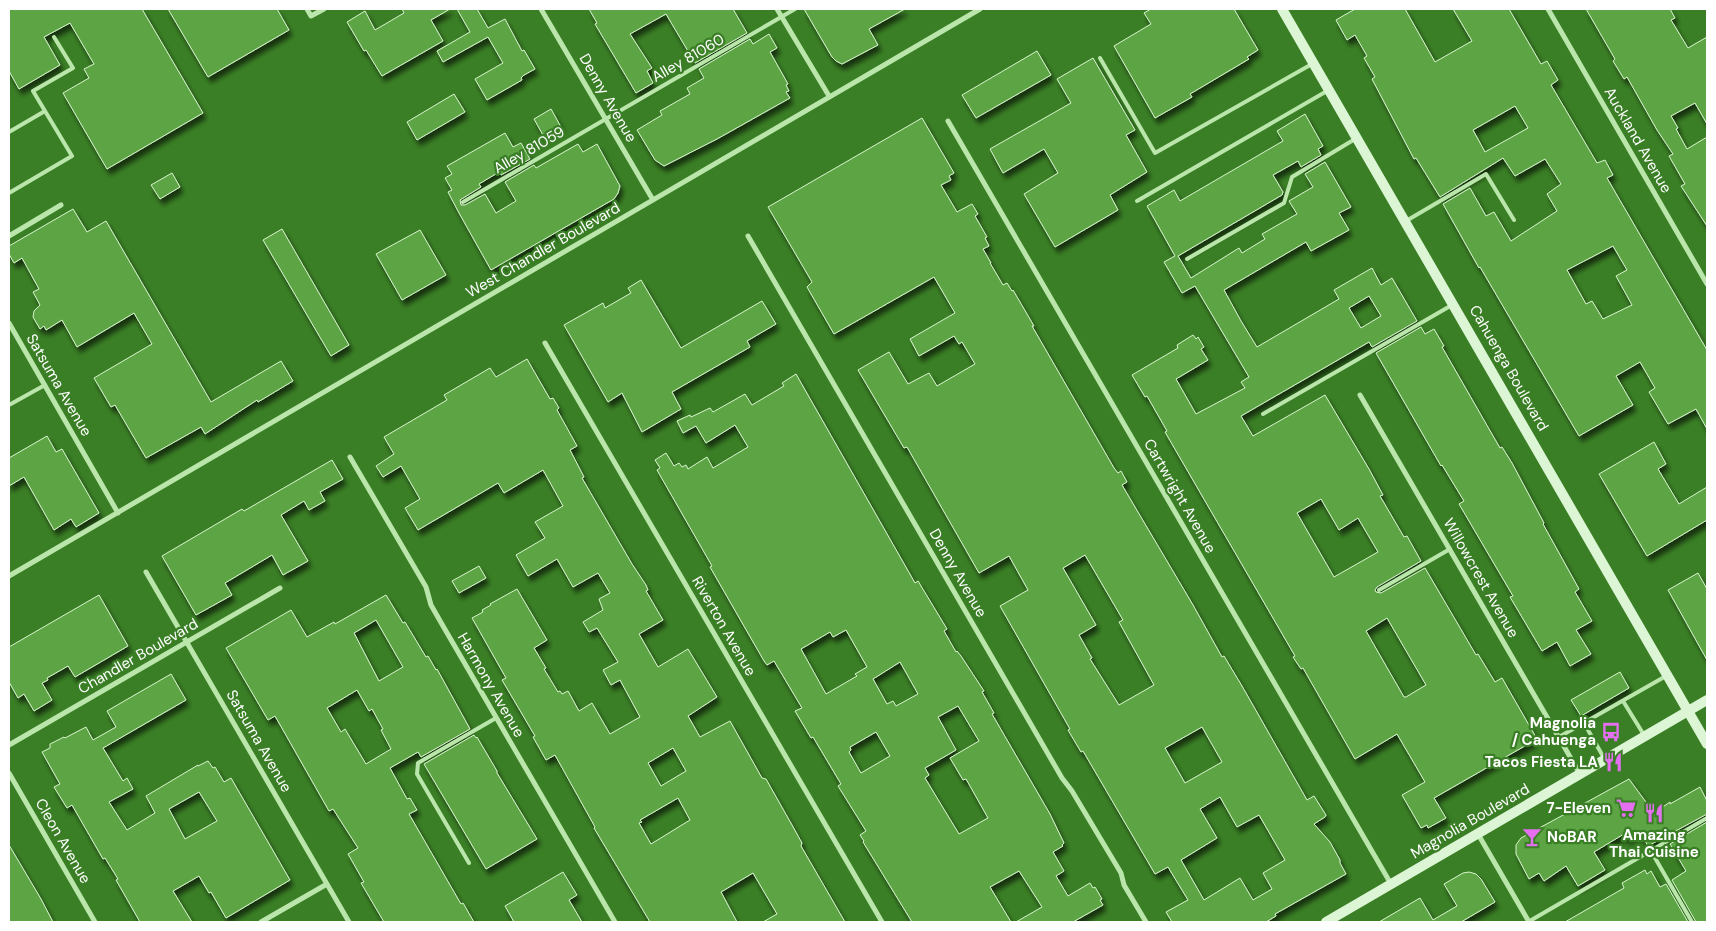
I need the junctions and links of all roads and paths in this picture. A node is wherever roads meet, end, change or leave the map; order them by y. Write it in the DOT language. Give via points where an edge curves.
graph roads {
  1 [pos="307,9"];
  2 [pos="324,9"];
  3 [pos="541,9"];
  4 [pos="777,9"];
  5 [pos="796,9"];
  6 [pos="980,9"];
  7 [pos="1282,9"];
  8 [pos="1548,9"];
  9 [pos="782,17"];
  10 [pos="54,37"];
  11 [pos="1100,58"];
  12 [pos="1314,63"];
  13 [pos="1329,90"];
  14 [pos="829,96"];
  15 [pos="45,111"];
  16 [pos="606,118"];
  17 [pos="948,121"];
  18 [pos="9,132"];
  19 [pos="1357,138"];
  20 [pos="9,193"];
  21 [pos="652,200"];
  22 [pos="1137,201"];
  23 [pos="462,202"];
  24 [pos="61,205"];
  25 [pos="1514,220"];
  26 [pos="1406,221"];
  27 [pos="9,236"];
  28 [pos="748,236"];
  29 [pos="1187,259"];
  30 [pos="1707,284"];
  31 [pos="1454,304"];
  32 [pos="9,322"];
  33 [pos="545,342"];
  34 [pos="45,385"];
  35 [pos="1360,395"];
  36 [pos="9,406"];
  37 [pos="1263,414"];
  38 [pos="350,457"];
  39 [pos="118,513"];
  40 [pos="1450,549"];
  41 [pos="146,572"];
  42 [pos="9,576"];
  43 [pos="280,588"];
  44 [pos="1379,590"];
  45 [pos="187,642"];
  46 [pos="1668,675"];
  47 [pos="1707,700"];
  48 [pos="1623,701"];
  49 [pos="1689,711"];
  50 [pos="496,718"];
  51 [pos="1584,723"];
  52 [pos="1559,737"];
  53 [pos="1644,737"];
  54 [pos="1707,744"];
  55 [pos="9,745"];
  56 [pos="1605,760"];
  57 [pos="9,773"];
  58 [pos="1580,775"];
  59 [pos="1707,818"];
  60 [pos="1478,834"];
  61 [pos="1651,851"];
  62 [pos="469,863"];
  63 [pos="327,884"];
  64 [pos="1391,884"];
  65 [pos="95,922"];
  66 [pos="261,922"];
  67 [pos="349,922"];
  68 [pos="615,922"];
  69 [pos="882,922"];
  70 [pos="1146,922"];
  71 [pos="1326,922"];
  72 [pos="1529,922"];
  73 [pos="1692,922"];
  1 -- 2 [label="street" via="311,16"];
  3 -- 16 [label="street, Denny Avenue"];
  4 -- 9 [label="street"];
  5 -- 9 [label="lane, Alley 81060"];
  6 -- 14 [label="street, West Chandler Boulevard"];
  7 -- 12 [label="main road, Cahuenga Boulevard"];
  8 -- 30 [label="street, Auckland Avenue"];
  9 -- 14 [label="street"];
  9 -- 16 [label="lane, Alley 81060"];
  10 -- 15 [label="lane" via="73,68 33,91"];
  11 -- 12 [label="lane" via="1155,153"];
  12 -- 13 [label="main road, Cahuenga Boulevard"];
  13 -- 19 [label="main road, Cahuenga Boulevard"];
  13 -- 22 [label="lane"];
  14 -- 21 [label="street, West Chandler Boulevard"];
  15 -- 18 [label="lane"];
  15 -- 20 [label="lane" via="72,156"];
  16 -- 21 [label="street, Denny Avenue"];
  16 -- 23 [label="lane, Alley 81059"];
  17 -- 64 [label="street, Cartwright Avenue"];
  19 -- 26 [label="main road, Cahuenga Boulevard"];
  19 -- 29 [label="lane" via="1292,177 1284,202"];
  21 -- 39 [label="street, West Chandler Boulevard"];
  24 -- 27 [label="street"];
  25 -- 26 [label="lane" via="1486,174"];
  26 -- 31 [label="main road, Cahuenga Boulevard"];
  28 -- 70 [label="street, Denny Avenue" via="1062,778 1121,873 1124,885"];
  31 -- 37 [label="lane"];
  31 -- 46 [label="main road, Cahuenga Boulevard"];
  32 -- 34 [label="street, Satsuma Avenue"];
  33 -- 69 [label="street, Riverton Avenue"];
  34 -- 36 [label="lane"];
  34 -- 39 [label="street, Satsuma Avenue"];
  35 -- 40 [label="street, Willowcrest Avenue"];
  38 -- 50 [label="street, Harmony Avenue" via="426,587 432,605"];
  39 -- 42 [label="street"];
  40 -- 44 [label="lane"];
  40 -- 52 [label="street, Willowcrest Avenue"];
  41 -- 45 [label="street, Satsuma Avenue"];
  43 -- 45 [label="street, Chandler Boulevard"];
  45 -- 55 [label="street, Chandler Boulevard"];
  45 -- 63 [label="street, Satsuma Avenue"];
  46 -- 48 [label="lane"];
  46 -- 49 [label="main road, Cahuenga Boulevard"];
  47 -- 49 [label="main road, Magnolia Boulevard"];
  48 -- 51 [label="lane"];
  48 -- 53 [label="lane"];
  49 -- 53 [label="main road, Magnolia Boulevard"];
  49 -- 54 [label="main road, Cahuenga Boulevard"];
  50 -- 62 [label="lane" via="418,763 417,774"];
  50 -- 68 [label="street, Harmony Avenue"];
  51 -- 52 [label="lane"];
  51 -- 56 [label="lane"];
  52 -- 58 [label="street, Willowcrest Avenue"];
  53 -- 56 [label="main road, Magnolia Boulevard"];
  56 -- 58 [label="main road, Magnolia Boulevard"];
  57 -- 65 [label="street, Cleon Avenue"];
  58 -- 60 [label="main road, Magnolia Boulevard"];
  59 -- 61 [label="lane"];
  60 -- 64 [label="main road, Magnolia Boulevard"];
  60 -- 72 [label="street"];
  61 -- 72 [label="lane"];
  61 -- 73 [label="lane"];
  63 -- 66 [label="street"];
  63 -- 67 [label="street, Satsuma Avenue"];
  64 -- 71 [label="main road, Magnolia Boulevard"];
}
